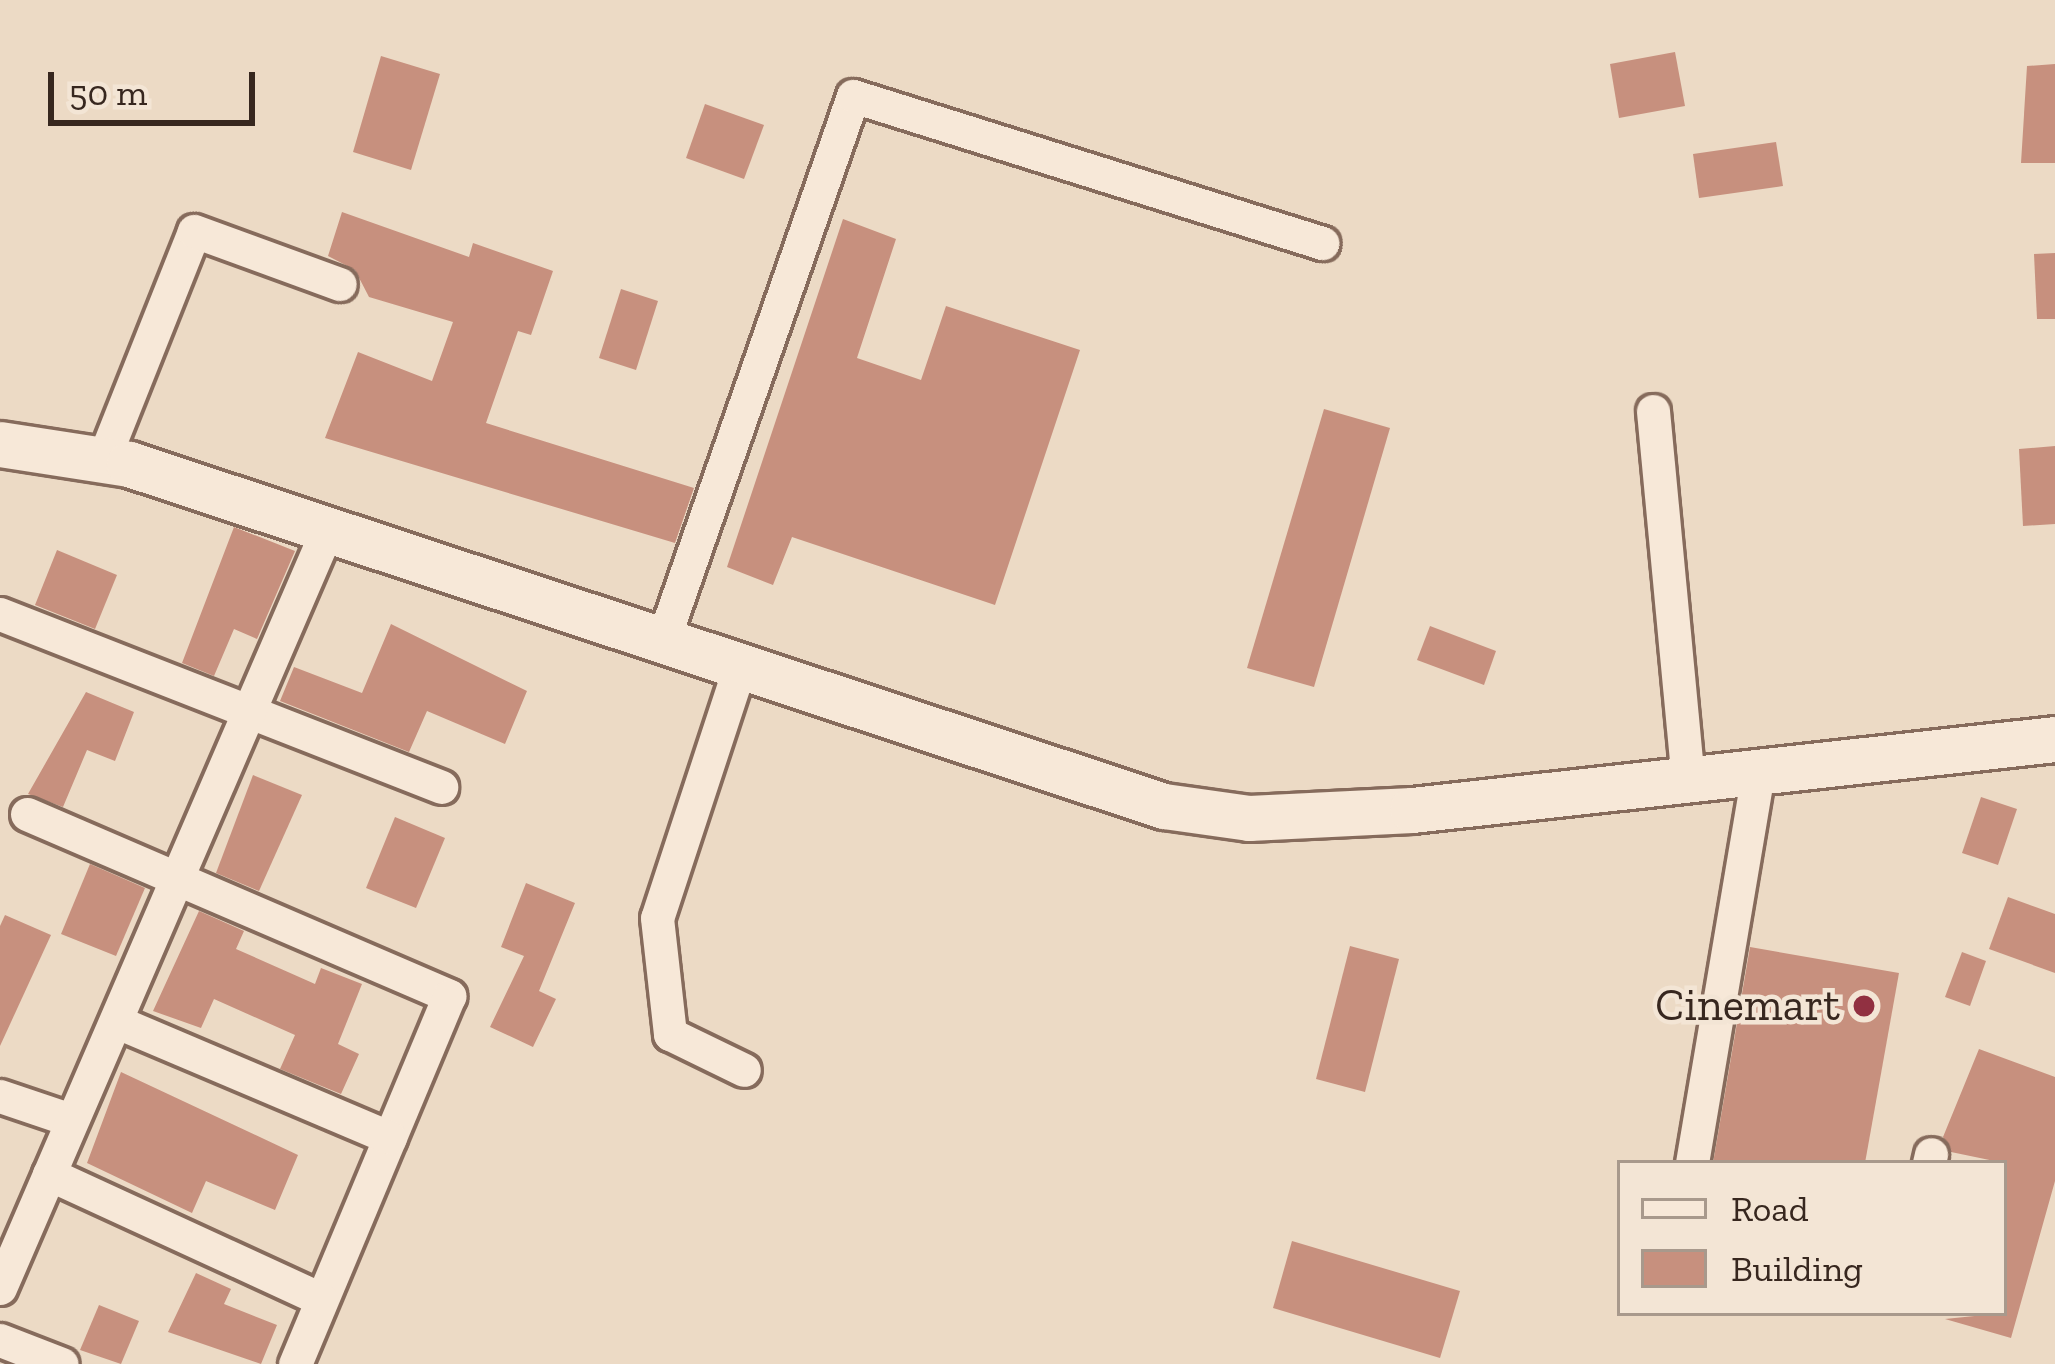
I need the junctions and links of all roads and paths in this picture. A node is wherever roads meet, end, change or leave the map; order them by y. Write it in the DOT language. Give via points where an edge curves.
graph roads {
  1 [pos="1323,243"];
  2 [pos="340,284"];
  3 [pos="1653,411"];
  4 [pos="0,444"];
  5 [pos="104,460"];
  6 [pos="328,528"];
  7 [pos="0,614"];
  8 [pos="663,640"];
  9 [pos="740,666"];
  10 [pos="248,709"];
  11 [pos="2055,739"];
  12 [pos="1758,772"];
  13 [pos="1688,779"];
  14 [pos="441,787"];
  15 [pos="27,814"];
  16 [pos="179,878"];
  17 [pos="122,1024"];
  18 [pos="744,1070"];
  19 [pos="0,1096"];
  20 [pos="64,1118"];
  21 [pos="390,1138"];
  22 [pos="1693,1160"];
  23 [pos="49,1174"];
  24 [pos="2,1277"];
  25 [pos="322,1299"];
  26 [pos="0,1340"];
  27 [pos="62,1364"];
  28 [pos="295,1364"];
  1 -- 8 [label="street" via="853,96"];
  2 -- 5 [label="street" via="194,231"];
  3 -- 13 [label="street"];
  4 -- 5 [label="street"];
  5 -- 6 [label="street"];
  6 -- 8 [label="street"];
  6 -- 10 [label="street"];
  7 -- 10 [label="street"];
  8 -- 9 [label="street"];
  9 -- 13 [label="street" via="1163,806 1249,818"];
  9 -- 18 [label="street" via="657,919 670,1034"];
  10 -- 14 [label="street"];
  10 -- 16 [label="street"];
  11 -- 12 [label="street"];
  12 -- 13 [label="street"];
  12 -- 22 [label="street"];
  15 -- 16 [label="street"];
  16 -- 17 [label="street"];
  16 -- 21 [label="street" via="449,996"];
  17 -- 20 [label="street"];
  17 -- 21 [label="street"];
  19 -- 20 [label="street"];
  20 -- 23 [label="street"];
  21 -- 25 [label="street"];
  23 -- 24 [label="street"];
  23 -- 25 [label="street"];
  25 -- 28 [label="street"];
  26 -- 27 [label="street"];
}
